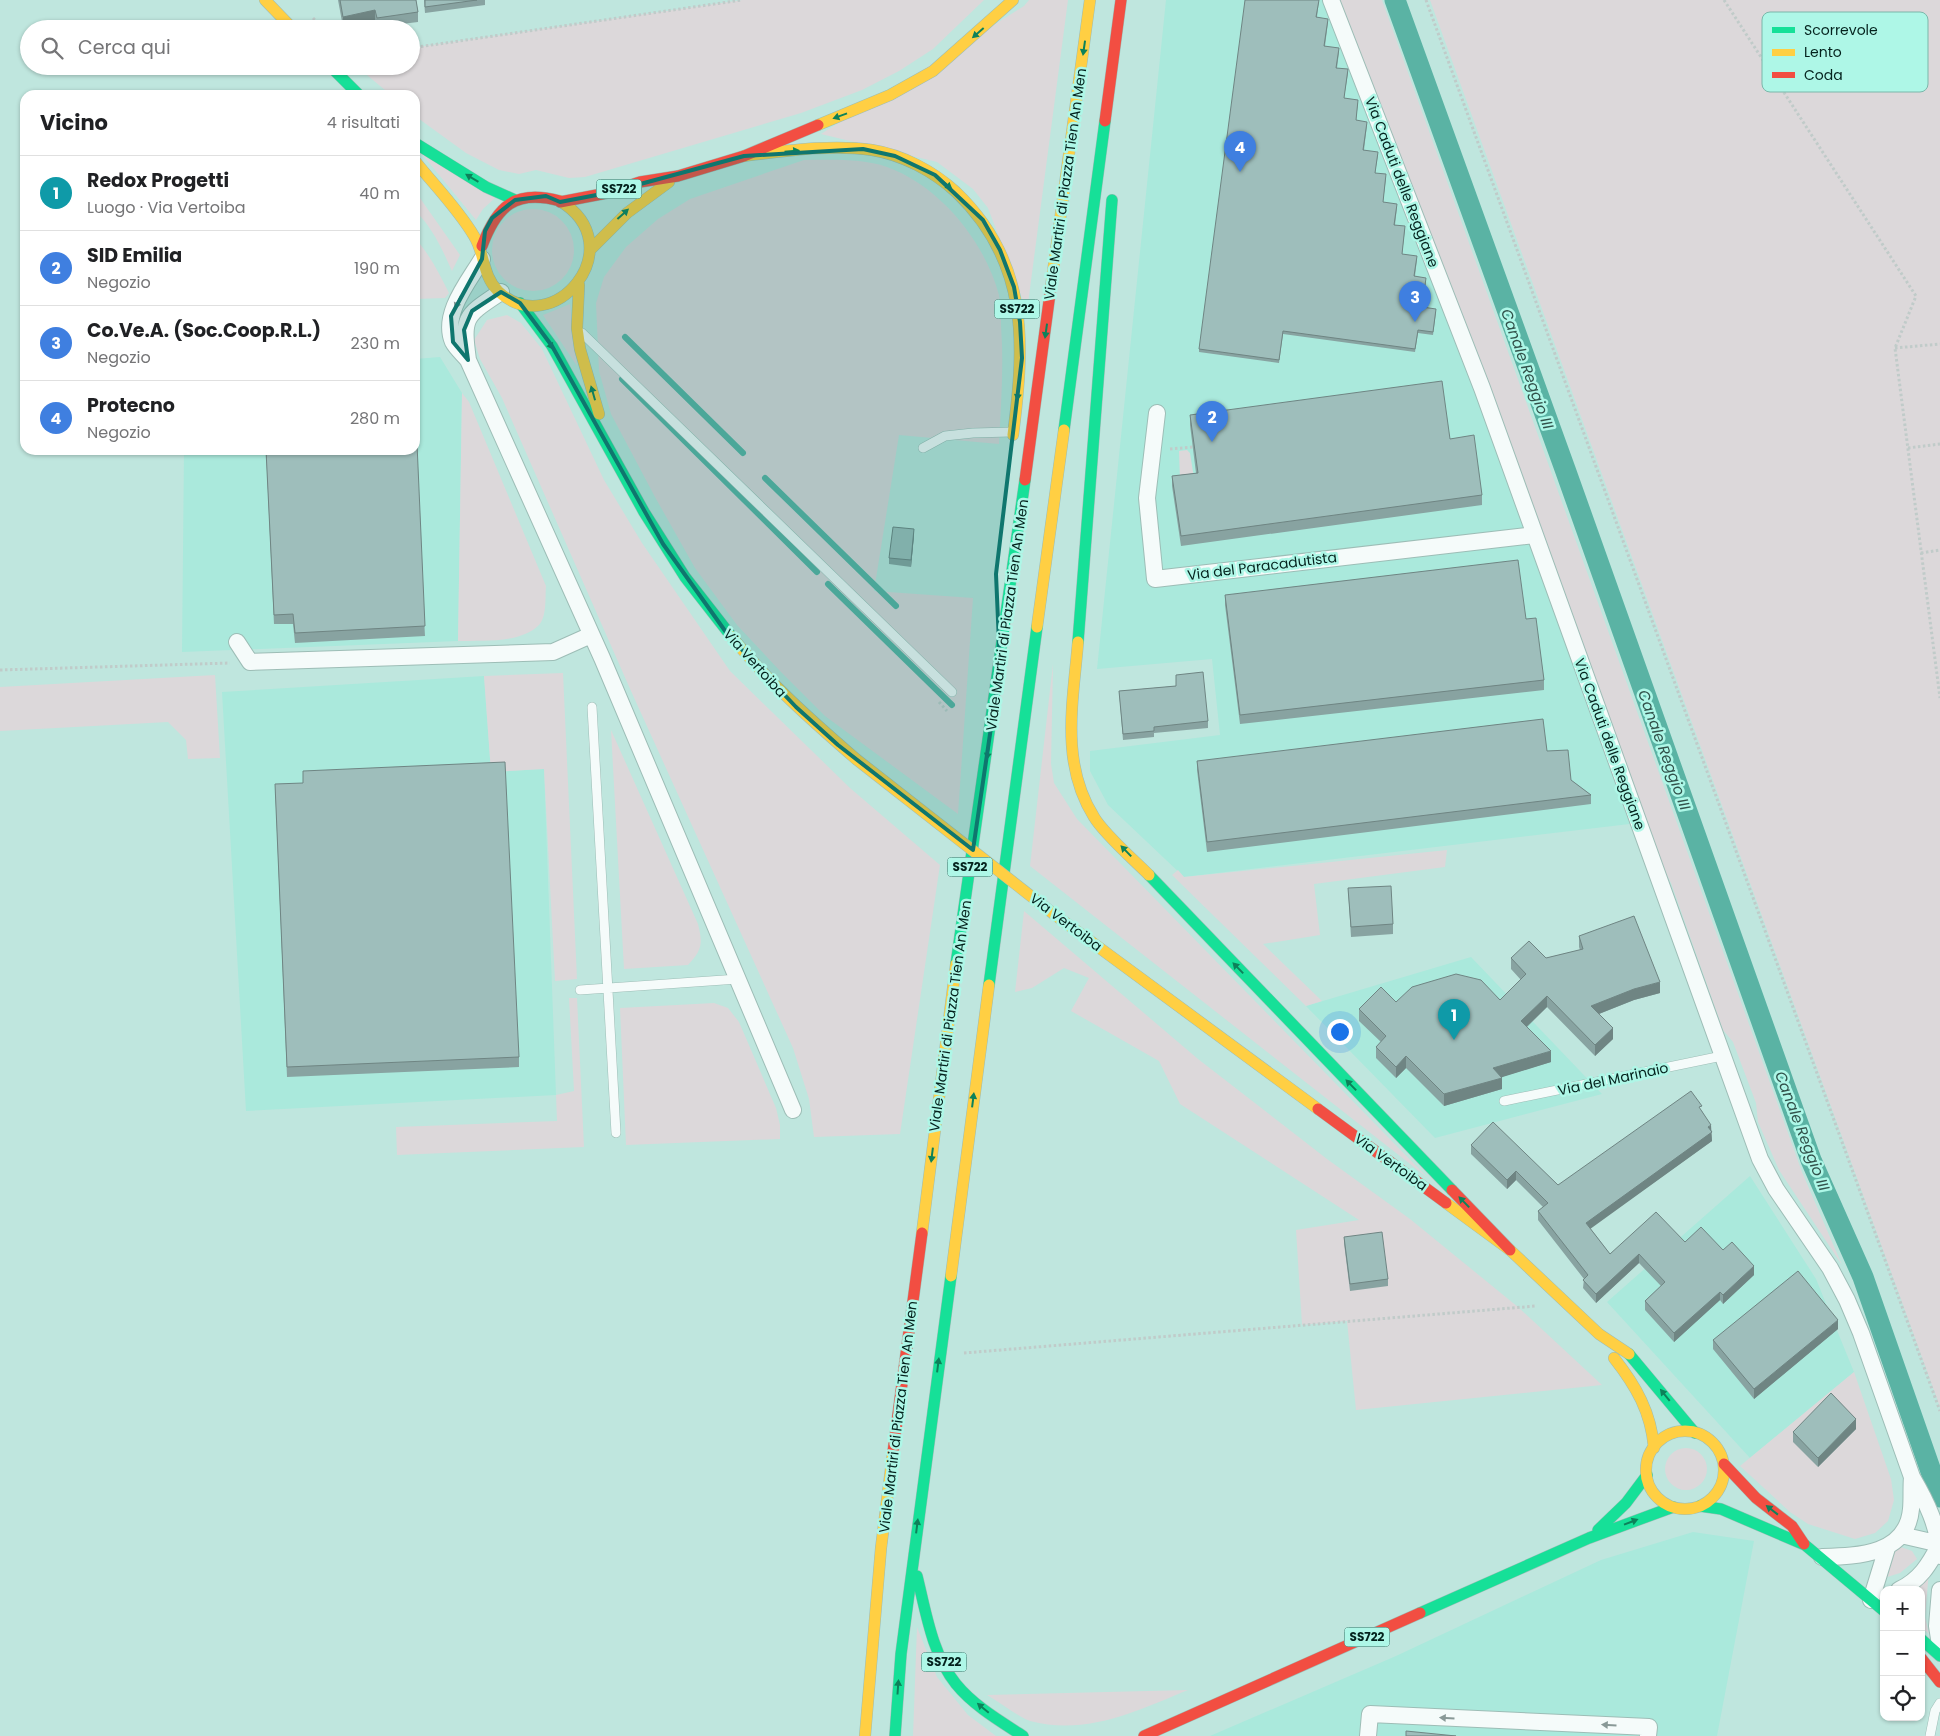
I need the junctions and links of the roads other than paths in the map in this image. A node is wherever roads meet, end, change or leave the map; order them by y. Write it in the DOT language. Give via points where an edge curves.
graph roads {
  1 [pos="265,0"];
  2 [pos="1014,0"];
  3 [pos="1090,0"];
  4 [pos="1121,0"];
  5 [pos="1331,0"];
  6 [pos="284,20"];
  7 [pos="1112,71"];
  8 [pos="339,75"];
  9 [pos="354,90"];
  10 [pos="420,146"];
  11 [pos="744,156"];
  12 [pos="1112,159"];
  13 [pos="420,167"];
  14 [pos="678,176"];
  15 [pos="1112,189"];
  16 [pos="516,200"];
  17 [pos="560,202"];
  18 [pos="590,250"];
  19 [pos="482,253"];
  20 [pos="579,284"];
  21 [pos="501,292"];
  22 [pos="520,304"];
  23 [pos="577,328"];
  24 [pos="468,360"];
  25 [pos="1157,413"];
  26 [pos="1013,432"];
  27 [pos="606,440"];
  28 [pos="923,448"];
  29 [pos="1012,450"];
  30 [pos="1535,535"];
  31 [pos="997,592"];
  32 [pos="592,635"];
  33 [pos="237,642"];
  34 [pos="1000,666"];
  35 [pos="952,692"];
  36 [pos="592,707"];
  37 [pos="738,980"];
  38 [pos="608,988"];
  39 [pos="580,990"];
  40 [pos="1722,1056"];
  41 [pos="1504,1101"];
  42 [pos="793,1110"];
  43 [pos="616,1133"];
  44 [pos="1510,1250"];
  45 [pos="1598,1334"];
  46 [pos="1695,1433"];
  47 [pos="1654,1448"];
  48 [pos="1724,1464"];
  49 [pos="1647,1475"];
  50 [pos="1912,1477"];
  51 [pos="1700,1506"];
  52 [pos="1673,1508"];
  53 [pos="1901,1535"];
  54 [pos="1589,1538"];
  55 [pos="1940,1544"];
  56 [pos="1805,1545"];
  57 [pos="1887,1548"];
  58 [pos="1940,1556"];
  59 [pos="913,1557"];
  60 [pos="1822,1557"];
  61 [pos="1882,1586"];
  62 [pos="1908,1586"];
  63 [pos="1940,1590"];
  64 [pos="1880,1603"];
  65 [pos="1925,1643"];
  66 [pos="1940,1645"];
  67 [pos="1940,1656"];
  68 [pos="1925,1663"];
  69 [pos="1940,1682"];
  70 [pos="1940,1703"];
  71 [pos="865,1736"];
  72 [pos="895,1736"];
  73 [pos="1023,1736"];
  74 [pos="1144,1736"];
  75 [pos="1368,1736"];
  76 [pos="1648,1736"];
  77 [pos="1930,1736"];
  1 -- 6 [label="main road"];
  2 -- 11 [label="main road, SS722, one-way" via="967,43 912,84"];
  3 -- 34 [label="main road, Viale Martiri di Piazza Tien An Men / SS722, one-way"];
  4 -- 7 [label="main road, SS722"];
  5 -- 30 [label="street, Via Caduti delle Reggiane" via="1482,388"];
  7 -- 12 [label="main road"];
  59 -- 7 [label="main road, SS722, one-way"];
  8 -- 9 [label="main road"];
  16 -- 10 [label="main road, one-way" via="486,187"];
  11 -- 14 [label="main road, SS722"];
  11 -- 26 [label="main road, SS722, one-way" via="828,148 863,149 913,164 935,175 959,195 983,220 1000,250 1014,287 1022,358"];
  13 -- 19 [label="main road, Via Vertoiba" via="448,199"];
  14 -- 17 [label="main road, SS722"];
  18 -- 14 [label="main road, SS722, one-way" via="632,207"];
  44 -- 15 [label="main road, one-way" via="1094,818 1075,777 1070,741"];
  16 -- 17 [label="main road, Via Vertoiba" via="546,196"];
  16 -- 19 [label="main road, Via Vertoiba" via="502,207 492,218 485,231"];
  17 -- 18 [label="main road, Via Vertoiba" via="582,221"];
  18 -- 20 [label="main road, Via Vertoiba" via="588,268"];
  19 -- 21 [label="main road, Via Vertoiba" via="492,283"];
  19 -- 24 [label="street, Via Vertoiba, one-way" via="451,316 453,342"];
  20 -- 22 [label="main road, Via Vertoiba" via="555,302 537,306"];
  20 -- 23 [label="main road, Via Vertoiba"];
  21 -- 22 [label="main road, Via Vertoiba"];
  21 -- 24 [label="street, Via Vertoiba" via="472,311 467,320 464,330"];
  22 -- 27 [label="main road, Via Vertoiba, one-way" via="552,346 577,395"];
  27 -- 23 [label="main road, Via Vertoiba, one-way"];
  23 -- 35 [label="lane"];
  24 -- 32 [label="street, Via Vertoiba"];
  25 -- 30 [label="street, Via del Paracadutista" via="1147,498 1155,579"];
  26 -- 28 [label="lane" via="945,436"];
  26 -- 29 [label="main road, SS722"];
  27 -- 44 [label="main road, Via Vertoiba, bridge" via="663,544 728,635 796,707 856,759 1055,915"];
  30 -- 40 [label="street, Via Caduti delle Reggiane"];
  31 -- 34 [label="main road, SS722"];
  32 -- 33 [label="street" via="554,652 250,662"];
  32 -- 37 [label="street, Via Vertoiba"];
  34 -- 71 [label="main road, Viale Martiri di Piazza Tien An Men / SS722, one-way" via="961,928 881,1548"];
  36 -- 38 [label="lane"];
  37 -- 38 [label="lane"];
  37 -- 42 [label="street, Via Vertoiba"];
  38 -- 39 [label="lane"];
  38 -- 43 [label="lane"];
  40 -- 41 [label="lane, Via del Marinaio"];
  40 -- 50 [label="street, Via Caduti delle Reggiane" via="1760,1160 1847,1300"];
  44 -- 45 [label="main road, Via Vertoiba"];
  46 -- 45 [label="main road, Via Vertoiba, one-way" via="1626,1350"];
  45 -- 47 [label="main road, Via Vertoiba" via="1647,1407"];
  46 -- 47 [label="main road" via="1683,1431 1672,1434"];
  46 -- 48 [label="main road, Via Vertoiba" via="1714,1444"];
  47 -- 49 [label="main road, Via Vertoiba" via="1649,1456"];
  48 -- 51 [label="main road" via="1719,1490"];
  56 -- 48 [label="main road, Via Vertoiba, one-way" via="1792,1526 1756,1498"];
  49 -- 52 [label="main road" via="1655,1495"];
  49 -- 54 [label="main road, SS722" via="1626,1503"];
  50 -- 53 [label="street, Via Caduti delle Reggiane" via="1911,1510"];
  50 -- 55 [label="street, Via Caduti delle Reggiane" via="1934,1522"];
  51 -- 52 [label="main road, Via Vertoiba"];
  51 -- 56 [label="main road, Via Vertoiba" via="1721,1509"];
  54 -- 52 [label="main road, SS722, one-way"];
  53 -- 55 [label="street"];
  53 -- 57 [label="street, Via Caduti delle Reggiane"];
  54 -- 74 [label="main road, SS722"];
  55 -- 58 [label="street, Via Caduti delle Reggiane"];
  55 -- 62 [label="street" via="1922,1574"];
  56 -- 60 [label="main road, Via Vertoiba"];
  57 -- 60 [label="street, Via Caduti delle Reggiane" via="1856,1556"];
  57 -- 61 [label="street"];
  72 -- 59 [label="main road, SS722, one-way"];
  73 -- 59 [label="main road, SS722, one-way" via="983,1709 950,1675 930,1631"];
  60 -- 64 [label="main road, Via Vertoiba"];
  63 -- 66 [label="street" via="1937,1626"];
  65 -- 67 [label="main road"];
  68 -- 69 [label="main road"];
  70 -- 77 [label="lane"];
  76 -- 75 [label="street, one-way" via="1649,1727 1370,1714"];
}
